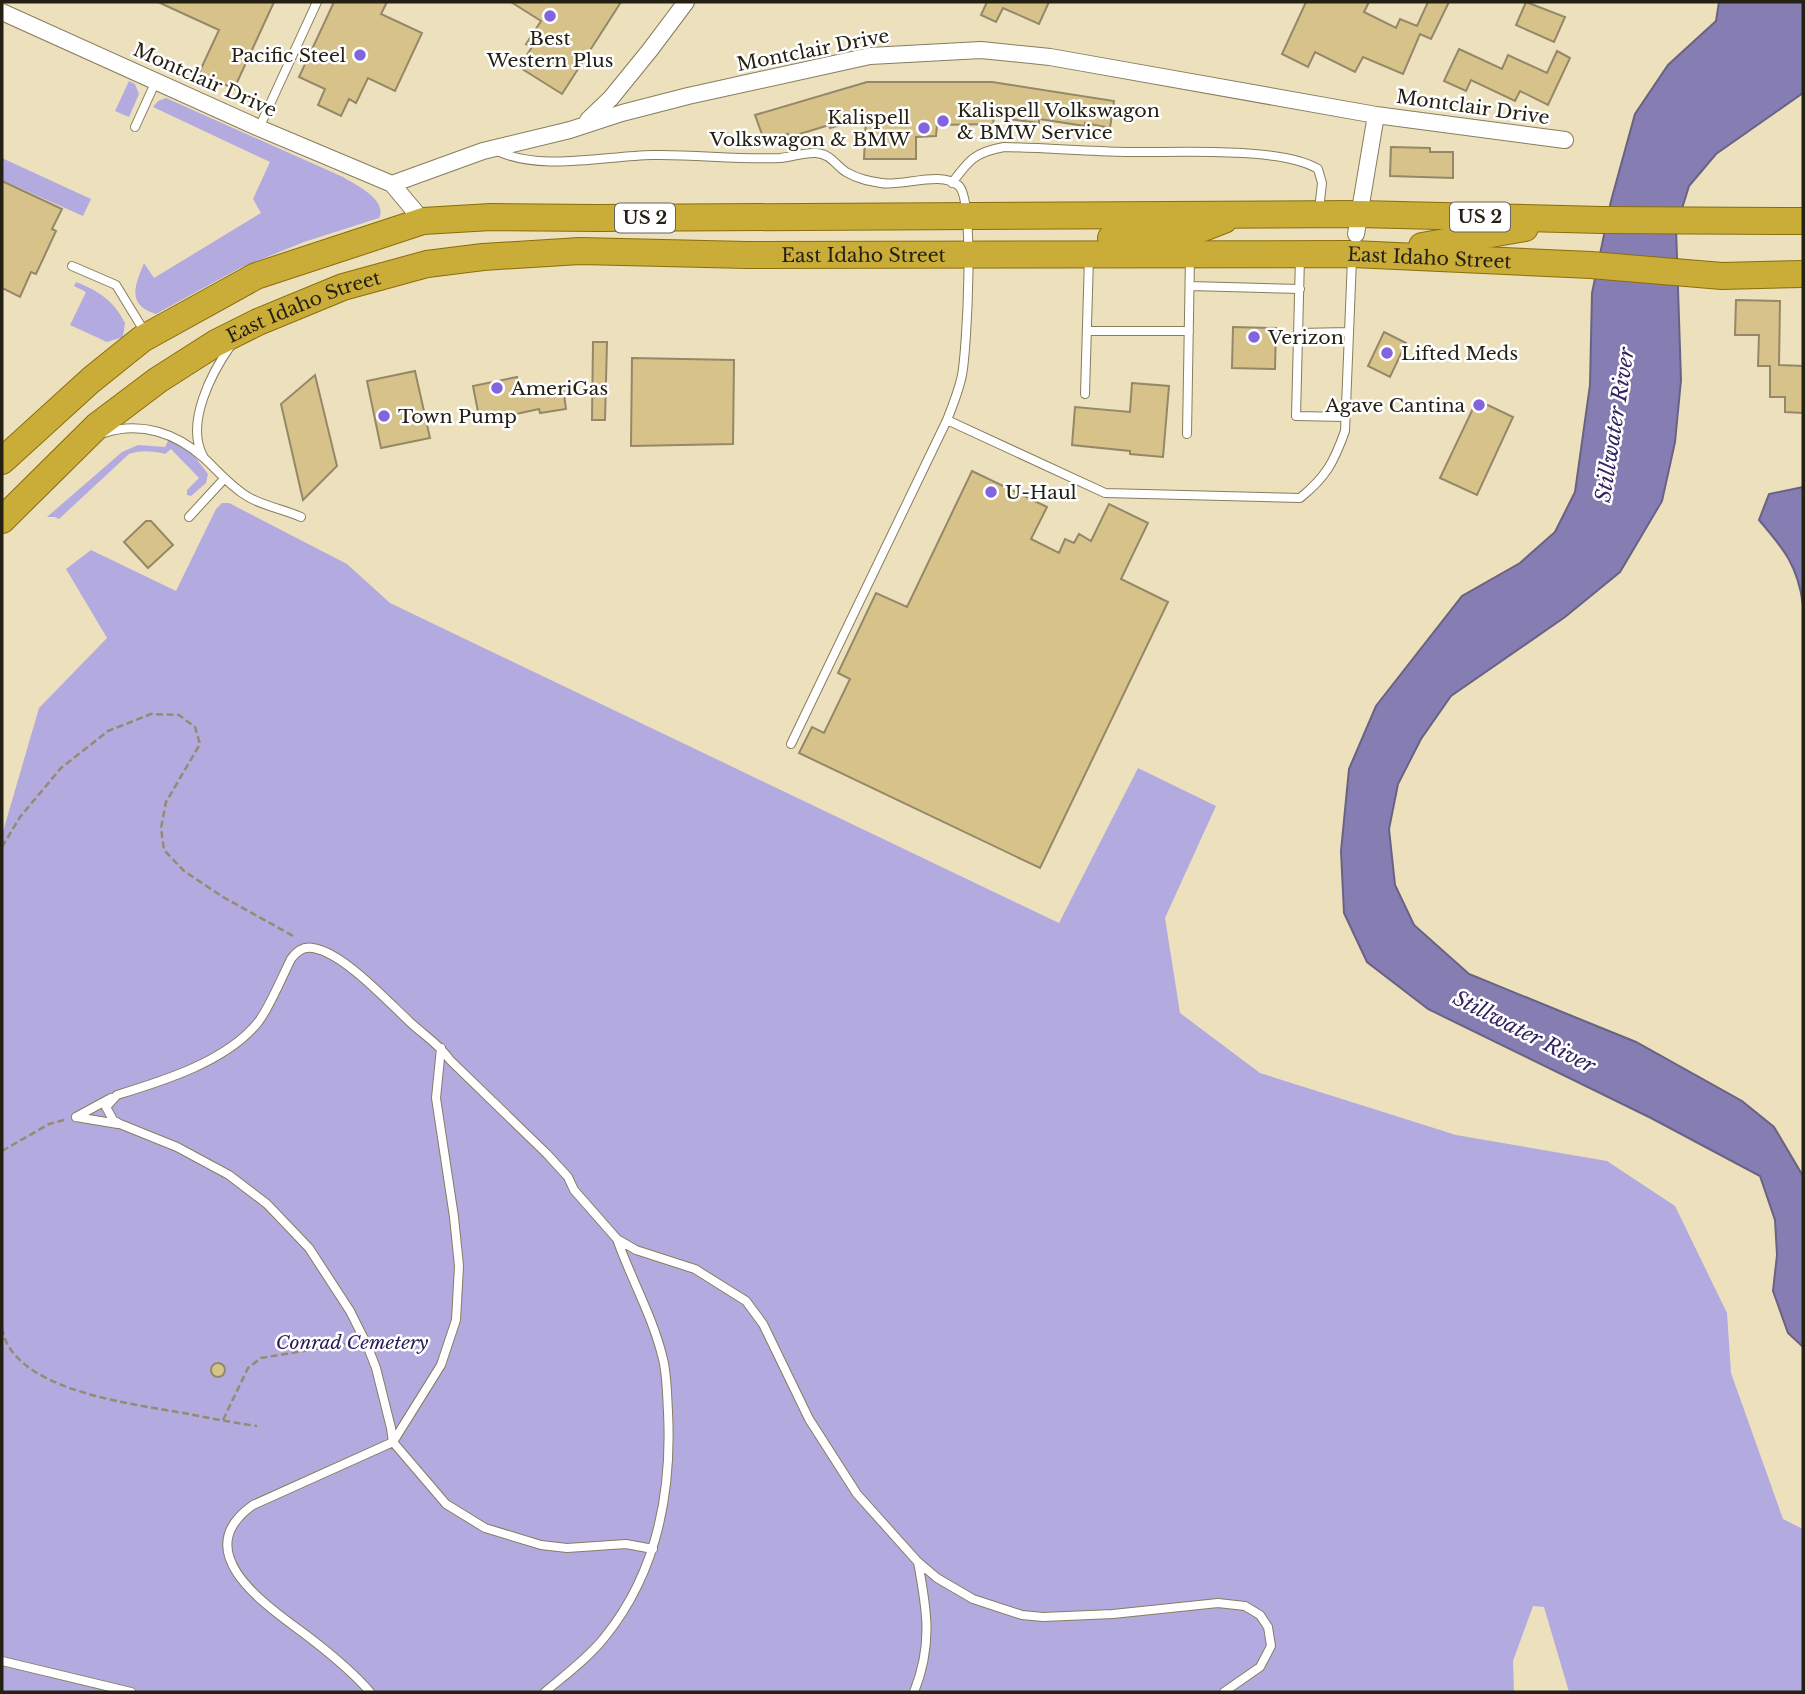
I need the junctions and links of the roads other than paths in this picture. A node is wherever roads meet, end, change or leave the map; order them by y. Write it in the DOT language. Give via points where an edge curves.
graph roads {
  1 [pos="317,2"];
  2 [pos="685,2"];
  3 [pos="2,13"];
  4 [pos="156,81"];
  5 [pos="1376,115"];
  6 [pos="135,127"];
  7 [pos="259,128"];
  8 [pos="570,130"];
  9 [pos="1564,140"];
  10 [pos="493,149"];
  11 [pos="953,183"];
  12 [pos="391,184"];
  13 [pos="1319,214"];
  14 [pos="1239,215"];
  15 [pos="967,216"];
  16 [pos="1558,218"];
  17 [pos="423,221"];
  18 [pos="1803,221"];
  19 [pos="1356,234"];
  20 [pos="1089,254"];
  21 [pos="1190,254"];
  22 [pos="1300,254"];
  23 [pos="968,255"];
  24 [pos="72,266"];
  25 [pos="1803,274"];
  26 [pos="1190,286"];
  27 [pos="1300,289"];
  28 [pos="247,328"];
  29 [pos="1087,331"];
  30 [pos="1189,331"];
  31 [pos="1349,332"];
  32 [pos="1299,333"];
  33 [pos="148,336"];
  34 [pos="1086,394"];
  35 [pos="1345,417"];
  36 [pos="947,420"];
  37 [pos="1187,435"];
  38 [pos="76,446"];
  39 [pos="205,459"];
  40 [pos="2,461"];
  41 [pos="224,479"];
  42 [pos="189,517"];
  43 [pos="301,517"];
  44 [pos="2,520"];
  45 [pos="791,744"];
  46 [pos="442,1048"];
  47 [pos="117,1095"];
  48 [pos="120,1124"];
  49 [pos="617,1239"];
  50 [pos="393,1442"];
  51 [pos="653,1549"];
  52 [pos="917,1561"];
  53 [pos="2,1661"];
  54 [pos="131,1692"];
  55 [pos="370,1692"];
  56 [pos="545,1692"];
  57 [pos="914,1692"];
  58 [pos="1224,1692"];
  1 -- 7 [label="lane"];
  2 -- 8 [label="street" via="611,99"];
  3 -- 4 [label="street, Montclair Drive"];
  4 -- 6 [label="lane"];
  4 -- 7 [label="street, Montclair Drive"];
  5 -- 8 [label="street, Montclair Drive" via="1050,57 981,50 870,57 688,96"];
  5 -- 9 [label="street, Montclair Drive"];
  5 -- 19 [label="street, Montclair Drive"];
  7 -- 12 [label="street, Montclair Drive"];
  8 -- 10 [label="street, Montclair Drive"];
  10 -- 11 [label="lane" via="546,161 655,155 782,158 819,153 860,179 886,184"];
  10 -- 12 [label="street, Montclair Drive"];
  11 -- 13 [label="lane" via="973,157 1003,147 1245,153 1307,162 1318,169 1322,183"];
  11 -- 15 [label="lane" via="964,193"];
  12 -- 17 [label="street, Montclair Drive"];
  13 -- 14 [label="highway, East Idaho Street / US 2"];
  13 -- 19 [label="highway, East Idaho Street / US 2"];
  14 -- 15 [label="highway, East Idaho Street / US 2"];
  14 -- 23 [label="highway" via="1188,234 1008,243"];
  15 -- 17 [label="highway, East Idaho Street / US 2" via="491,216"];
  15 -- 23 [label="lane"];
  16 -- 18 [label="highway, East Idaho Street / US 2"];
  16 -- 19 [label="highway, East Idaho Street / US 2"];
  16 -- 19 [label="highway" via="1512,232 1420,246 1371,244"];
  17 -- 33 [label="highway, East Idaho Street / US 2" via="256,276"];
  19 -- 22 [label="highway, East Idaho Street / US 2"];
  19 -- 25 [label="highway, East Idaho Street / US 2" via="1591,265 1722,276"];
  19 -- 31 [label="lane"];
  20 -- 21 [label="highway, East Idaho Street / US 2"];
  20 -- 23 [label="highway, East Idaho Street / US 2"];
  20 -- 29 [label="lane"];
  21 -- 22 [label="highway, East Idaho Street / US 2"];
  21 -- 26 [label="lane"];
  22 -- 27 [label="lane"];
  23 -- 28 [label="highway, East Idaho Street / US 2" via="580,251 483,257 427,264 343,287"];
  23 -- 36 [label="lane" via="962,376"];
  24 -- 33 [label="lane" via="116,285"];
  26 -- 27 [label="lane"];
  26 -- 30 [label="lane"];
  27 -- 32 [label="lane"];
  28 -- 38 [label="highway, East Idaho Street / US 2" via="175,368"];
  28 -- 39 [label="lane" via="220,360 206,394 198,421 199,448"];
  29 -- 30 [label="lane"];
  29 -- 34 [label="lane"];
  30 -- 37 [label="lane"];
  31 -- 32 [label="lane"];
  31 -- 35 [label="lane"];
  32 -- 35 [label="lane" via="1296,416"];
  33 -- 40 [label="highway, East Idaho Street / US 2" via="91,380"];
  35 -- 36 [label="lane" via="1336,456 1319,483 1300,498 1105,493"];
  36 -- 45 [label="lane"];
  38 -- 39 [label="lane" via="107,432 136,427 184,442"];
  38 -- 44 [label="highway, East Idaho Street / US 2"];
  39 -- 41 [label="lane"];
  41 -- 42 [label="lane"];
  41 -- 43 [label="lane" via="250,498"];
  46 -- 47 [label="lane" via="370,982 314,947 290,959 261,1019 241,1039 181,1073"];
  46 -- 49 [label="lane" via="547,1154"];
  46 -- 50 [label="lane" via="436,1098 459,1266 456,1320 441,1365"];
  47 -- 48 [label="lane" via="106,1107"];
  47 -- 48 [label="lane" via="76,1117"];
  48 -- 50 [label="lane" via="229,1175 267,1204 309,1248 365,1341"];
  49 -- 51 [label="lane" via="664,1359 668,1479"];
  49 -- 52 [label="lane" via="695,1269 752,1308 809,1419 850,1483"];
  50 -- 51 [label="lane" via="435,1493 485,1528 541,1545 626,1544"];
  50 -- 55 [label="lane" via="253,1506 234,1523 228,1545 239,1578"];
  51 -- 56 [label="lane" via="628,1605 604,1638"];
  52 -- 57 [label="lane" via="928,1631"];
  52 -- 58 [label="lane" via="962,1594 1023,1615 1101,1615 1217,1603 1245,1606 1268,1627 1271,1646 1260,1667"];
  53 -- 54 [label="lane"];
}
